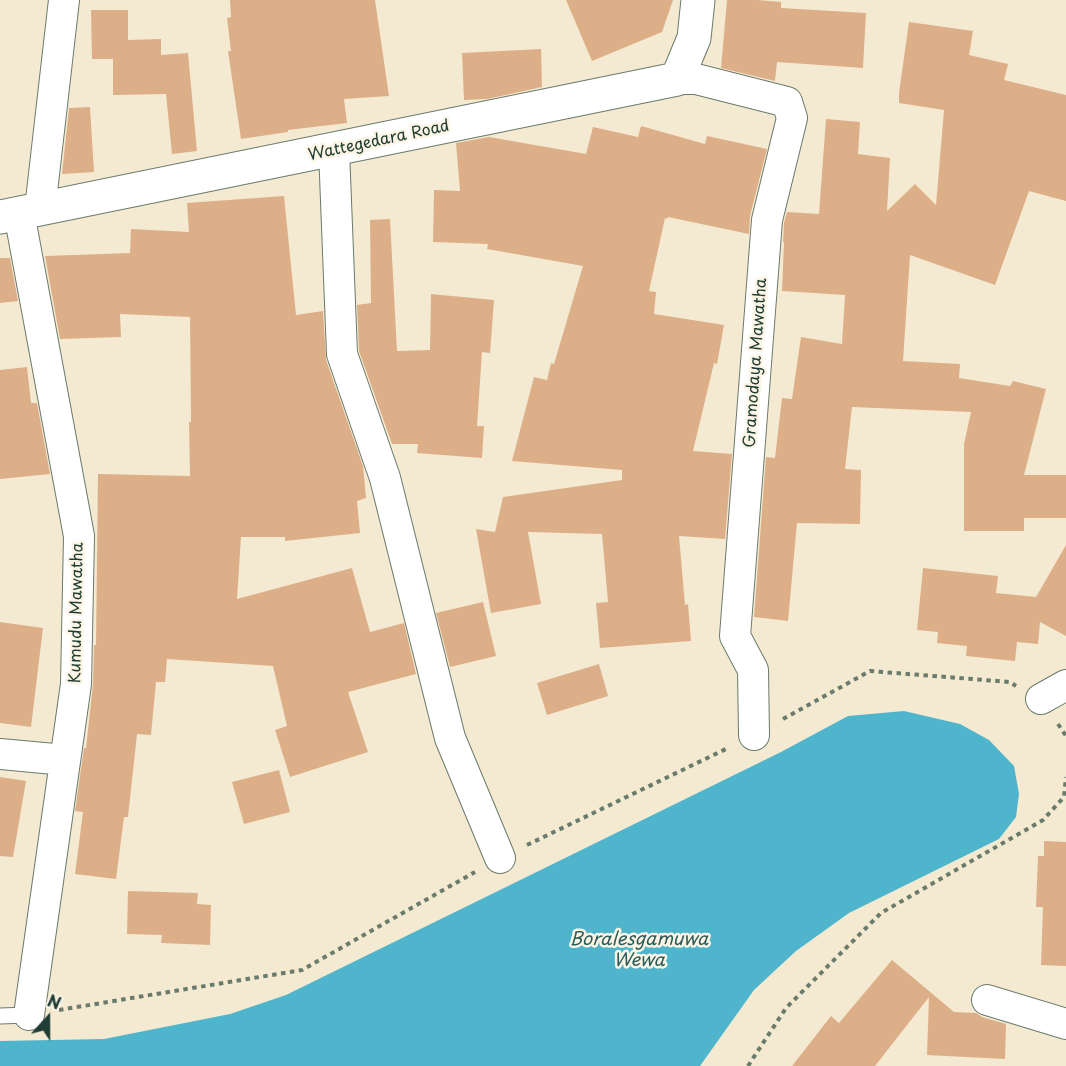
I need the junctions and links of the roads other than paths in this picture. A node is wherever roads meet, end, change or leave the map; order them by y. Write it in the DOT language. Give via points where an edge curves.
graph roads {
  1 [pos="64,0"];
  2 [pos="698,0"];
  3 [pos="677,79"];
  4 [pos="334,150"];
  5 [pos="20,213"];
  6 [pos="754,735"];
  7 [pos="0,754"];
  8 [pos="65,760"];
  9 [pos="500,858"];
  10 [pos="987,1000"];
  11 [pos="29,1015"];
  12 [pos="0,1016"];
  13 [pos="1066,1024"];
  1 -- 5 [label="street, Kumudu Mawatha"];
  2 -- 3 [label="street" via="694,38"];
  3 -- 4 [label="street, Wattegedara Road"];
  3 -- 6 [label="street, Gramodaya Mawatha" via="696,79 788,102 792,118 767,220 735,636 753,670"];
  4 -- 5 [label="street, Wattegedara Road"];
  4 -- 9 [label="street" via="342,354 385,478 450,738"];
  5 -- 8 [label="street, Kumudu Mawatha" via="79,536 76,684"];
  7 -- 8 [label="street"];
  8 -- 11 [label="street, Kumudu Mawatha"];
  10 -- 13 [label="street"];
  11 -- 12 [label="lane"];
}
